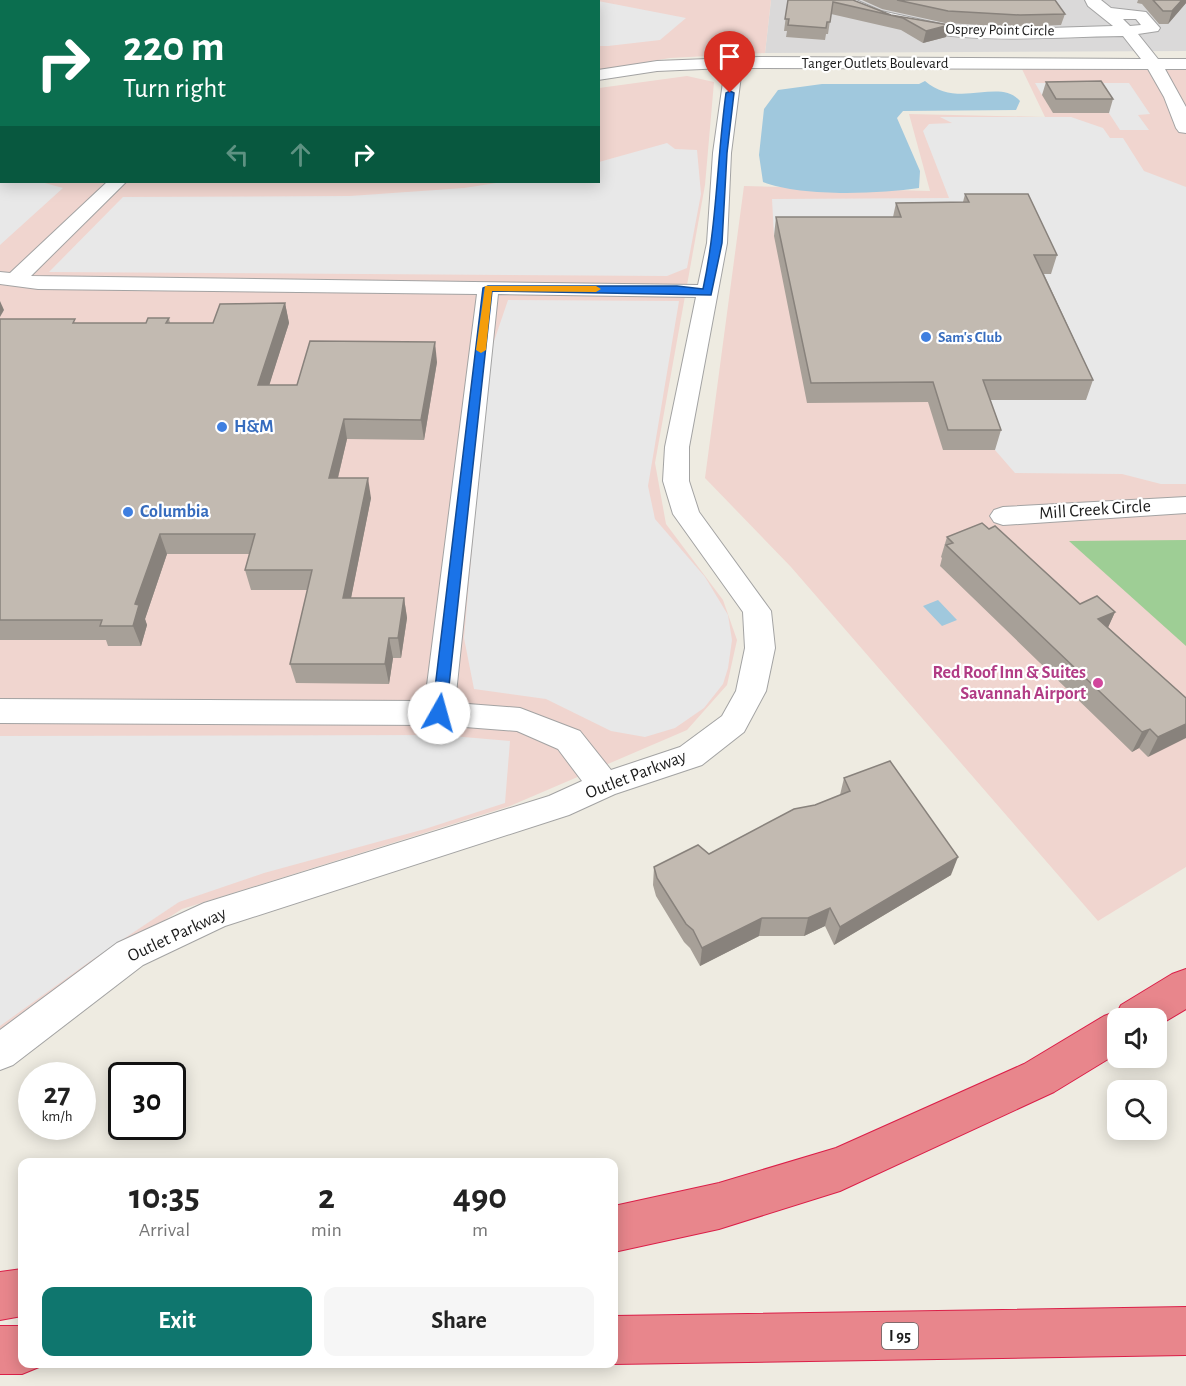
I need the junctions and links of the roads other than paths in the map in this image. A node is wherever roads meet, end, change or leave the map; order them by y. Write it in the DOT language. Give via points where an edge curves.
graph roads {
  1 [pos="843,0"];
  2 [pos="1093,0"];
  3 [pos="1110,13"];
  4 [pos="1127,14"];
  5 [pos="1133,31"];
  6 [pos="734,63"];
  7 [pos="1160,64"];
  8 [pos="1186,64"];
  9 [pos="600,75"];
  10 [pos="1186,87"];
  11 [pos="1185,127"];
  12 [pos="1175,146"];
  13 [pos="90,183"];
  14 [pos="116,183"];
  15 [pos="25,244"];
  16 [pos="6,271"];
  17 [pos="488,288"];
  18 [pos="707,292"];
  19 [pos="1186,505"];
  20 [pos="1003,516"];
  21 [pos="0,711"];
  22 [pos="439,713"];
  23 [pos="603,785"];
  24 [pos="1186,987"];
  25 [pos="1152,1008"];
  26 [pos="1107,1037"];
  27 [pos="0,1052"];
  28 [pos="618,1227"];
  29 [pos="18,1294"];
  30 [pos="0,1296"];
  31 [pos="1186,1331"];
  32 [pos="618,1340"];
  33 [pos="0,1350"];
  34 [pos="18,1350"];
  1 -- 5 [label="street, Osprey Point Circle" via="867,12 937,29"];
  2 -- 3 [label="street"];
  2 -- 4 [label="street"];
  3 -- 4 [label="street"];
  3 -- 5 [label="street"];
  4 -- 5 [label="street"];
  5 -- 7 [label="street"];
  6 -- 7 [label="street, Tanger Outlets Boulevard"];
  6 -- 9 [label="street, Tanger Outlets Boulevard" via="657,66"];
  6 -- 18 [label="street, Outlet Parkway" via="722,153 717,243"];
  7 -- 8 [label="street, Tanger Outlets Boulevard"];
  7 -- 10 [label="street"];
  7 -- 11 [label="street"];
  11 -- 12 [label="street"];
  13 -- 15 [label="street"];
  14 -- 16 [label="street"];
  16 -- 17 [label="street" via="38,283"];
  17 -- 18 [label="street"];
  17 -- 22 [label="street"];
  18 -- 23 [label="street, Outlet Parkway" via="677,447 676,481 686,514 757,611 760,648 751,691 733,724 691,756"];
  19 -- 20 [label="street, Mill Creek Circle"];
  21 -- 22 [label="street"];
  22 -- 23 [label="street" via="520,720 569,740"];
  23 -- 27 [label="street, Outlet Parkway" via="558,806 216,914 130,954"];
  24 -- 25 [label="highway"];
  26 -- 28 [label="highway" via="1039,1078 840,1169 719,1206"];
  29 -- 30 [label="highway"];
  31 -- 32 [label="highway, I 95"];
  33 -- 34 [label="highway"];
}
